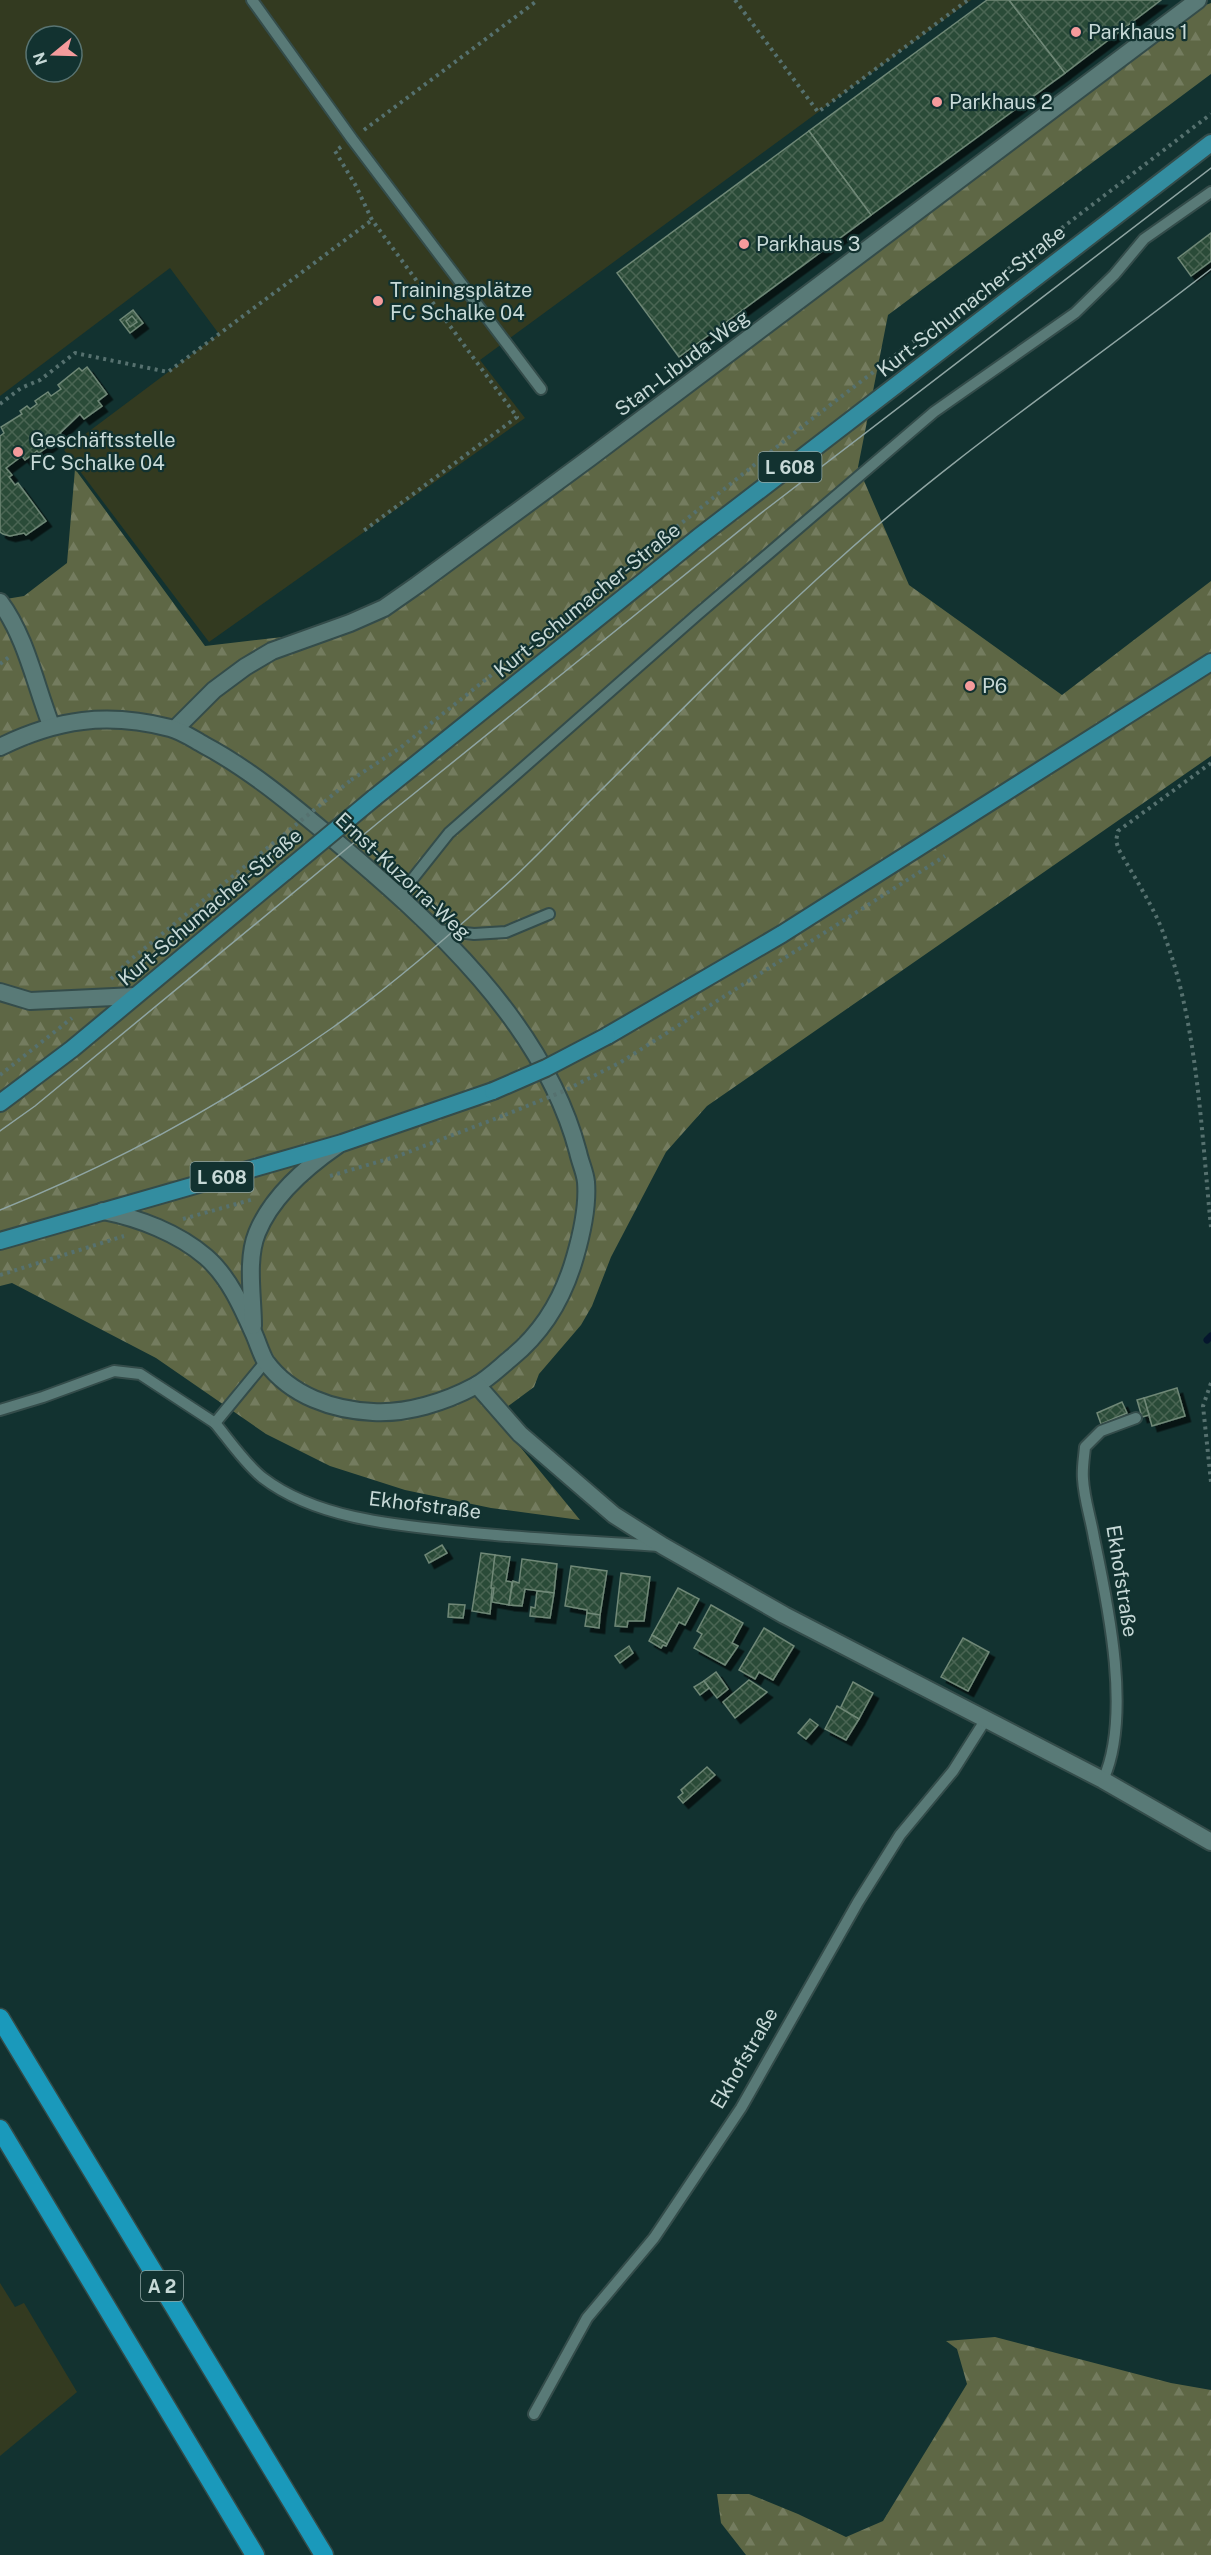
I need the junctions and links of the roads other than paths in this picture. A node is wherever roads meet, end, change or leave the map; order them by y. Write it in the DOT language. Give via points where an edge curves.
graph roads {
  1 [pos="252,0"];
  2 [pos="1198,0"];
  3 [pos="1211,143"];
  4 [pos="1211,192"];
  5 [pos="541,389"];
  6 [pos="0,602"];
  7 [pos="1211,663"];
  8 [pos="51,725"];
  9 [pos="175,729"];
  10 [pos="0,747"];
  11 [pos="399,896"];
  12 [pos="549,914"];
  13 [pos="436,930"];
  14 [pos="0,992"];
  15 [pos="135,996"];
  16 [pos="0,1103"];
  17 [pos="342,1143"];
  18 [pos="103,1211"];
  19 [pos="0,1241"];
  20 [pos="253,1332"];
  21 [pos="266,1361"];
  22 [pos="477,1385"];
  23 [pos="0,1410"];
  24 [pos="1136,1418"];
  25 [pos="215,1423"];
  26 [pos="663,1546"];
  27 [pos="986,1719"];
  28 [pos="1103,1780"];
  29 [pos="1211,1842"];
  30 [pos="0,2018"];
  31 [pos="0,2129"];
  32 [pos="534,2414"];
  33 [pos="255,2555"];
  34 [pos="324,2555"];
  1 -- 5 [label="lane"];
  2 -- 9 [label="street, Stan-Libuda-Weg" via="417,585 384,608 272,651 245,666"];
  3 -- 15 [label="main road, Kurt-Schumacher-Straße / L 608, bridge" via="710,529 374,798"];
  4 -- 11 [label="lane" via="1144,239 1075,313 934,412 698,614 449,833"];
  6 -- 8 [label="street" via="11,616"];
  7 -- 17 [label="main road, L 608, bridge" via="782,934 607,1036 494,1091"];
  8 -- 9 [label="street, Ernst-Kuzorra-Weg" via="107,719"];
  8 -- 10 [label="street, Ernst-Kuzorra-Weg"];
  9 -- 11 [label="street, Ernst-Kuzorra-Weg" via="225,756 279,794"];
  11 -- 13 [label="street, Ernst-Kuzorra-Weg"];
  12 -- 13 [label="lane" via="506,932"];
  13 -- 22 [label="street, Ernst-Kuzorra-Weg" via="497,1001 548,1073 571,1124 586,1182 583,1229 571,1271 552,1313 523,1348"];
  14 -- 15 [label="street" via="30,1001"];
  15 -- 16 [label="main road, Kurt-Schumacher-Straße / L 608"];
  17 -- 18 [label="main road, L 608"];
  17 -- 20 [label="street, Ernst-Kuzorra-Weg" via="313,1163 274,1203 256,1234 251,1266"];
  18 -- 19 [label="main road, L 608"];
  18 -- 20 [label="street, Ernst-Kuzorra-Weg" via="131,1216 176,1237 208,1258 235,1293"];
  20 -- 21 [label="street, Ernst-Kuzorra-Weg"];
  21 -- 22 [label="street, Ernst-Kuzorra-Weg" via="293,1388 331,1407 377,1413 426,1407"];
  21 -- 25 [label="lane"];
  22 -- 26 [label="street, Ekhofstraße" via="520,1434 614,1515"];
  23 -- 25 [label="lane, Ekhofstraße" via="114,1371 140,1374"];
  24 -- 28 [label="lane, Ekhofstraße" via="1101,1431 1085,1448 1083,1479 1115,1667 1112,1761"];
  25 -- 26 [label="lane, Ekhofstraße" via="263,1478 301,1499 349,1516 411,1527"];
  26 -- 27 [label="street, Ekhofstraße" via="784,1615"];
  27 -- 28 [label="street, Ekhofstraße"];
  27 -- 32 [label="lane, Ekhofstraße" via="953,1771 900,1835 741,2108 654,2238 587,2318"];
  28 -- 29 [label="street, Ekhofstraße"];
  30 -- 34 [label="highway, A 2"];
  31 -- 33 [label="highway"];
}
